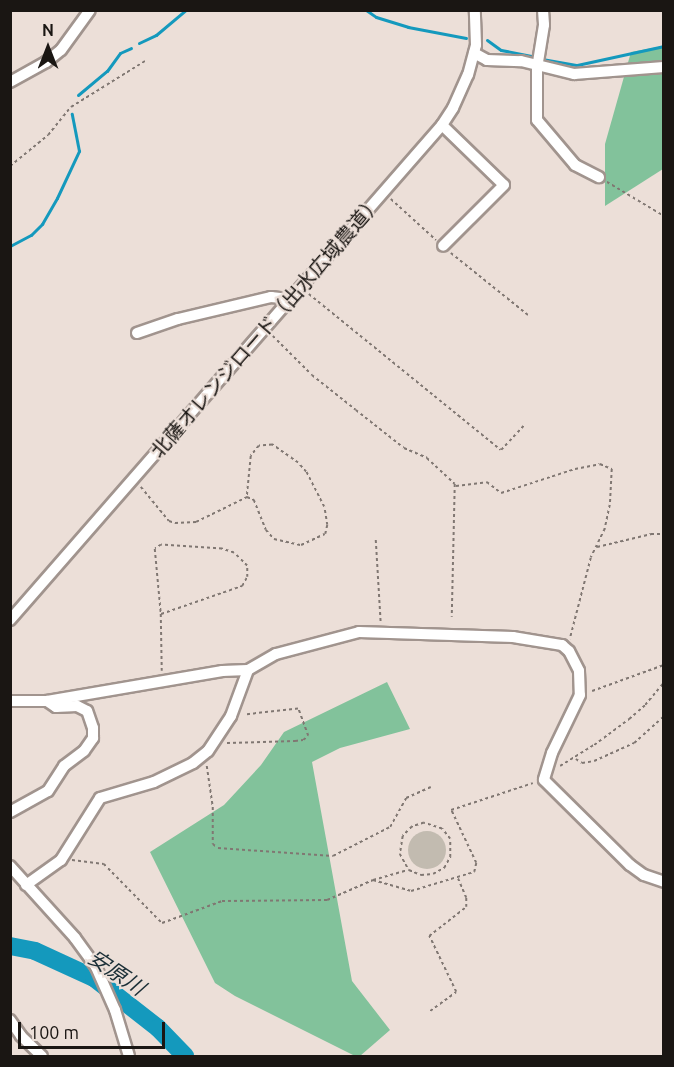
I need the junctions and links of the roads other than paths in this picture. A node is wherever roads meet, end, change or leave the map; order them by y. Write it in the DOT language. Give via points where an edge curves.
graph roads {
  1 [pos="90,10"];
  2 [pos="475,10"];
  3 [pos="543,10"];
  4 [pos="474,53"];
  5 [pos="538,60"];
  6 [pos="663,67"];
  7 [pos="10,82"];
  8 [pos="442,125"];
  9 [pos="599,177"];
  10 [pos="443,246"];
  11 [pos="289,299"];
  12 [pos="137,333"];
  13 [pos="10,620"];
  14 [pos="248,670"];
  15 [pos="10,701"];
  16 [pos="46,701"];
  17 [pos="10,812"];
  18 [pos="10,866"];
  19 [pos="663,882"];
  20 [pos="26,885"];
  21 [pos="11,1023"];
  22 [pos="42,1056"];
  23 [pos="129,1056"];
  1 -- 7 [label="street" via="61,50"];
  2 -- 4 [label="street, 北薩オレンジロード（出水広域農道）"];
  3 -- 5 [label="street"];
  4 -- 5 [label="street" via="488,60"];
  4 -- 8 [label="street, 北薩オレンジロード（出水広域農道）" via="463,88"];
  5 -- 6 [label="street" via="574,74"];
  5 -- 9 [label="street" via="537,120 575,165"];
  8 -- 10 [label="street" via="504,185"];
  8 -- 11 [label="street, 北薩オレンジロード（出水広域農道）"];
  11 -- 12 [label="street" via="272,297"];
  11 -- 13 [label="street, 北薩オレンジロード（出水広域農道）"];
  14 -- 16 [label="street"];
  14 -- 19 [label="street" via="276,654 359,632 513,637 566,649 579,671 580,695 545,775 630,865"];
  14 -- 20 [label="street" via="231,716 211,747 193,763 153,782 100,798 61,860"];
  15 -- 16 [label="street"];
  16 -- 17 [label="street" via="56,707 77,706 87,711 93,738 84,751 64,766 48,790"];
  18 -- 20 [label="street"];
  20 -- 23 [label="street" via="75,938 96,968 115,1010"];
  21 -- 22 [label="street"];
}
